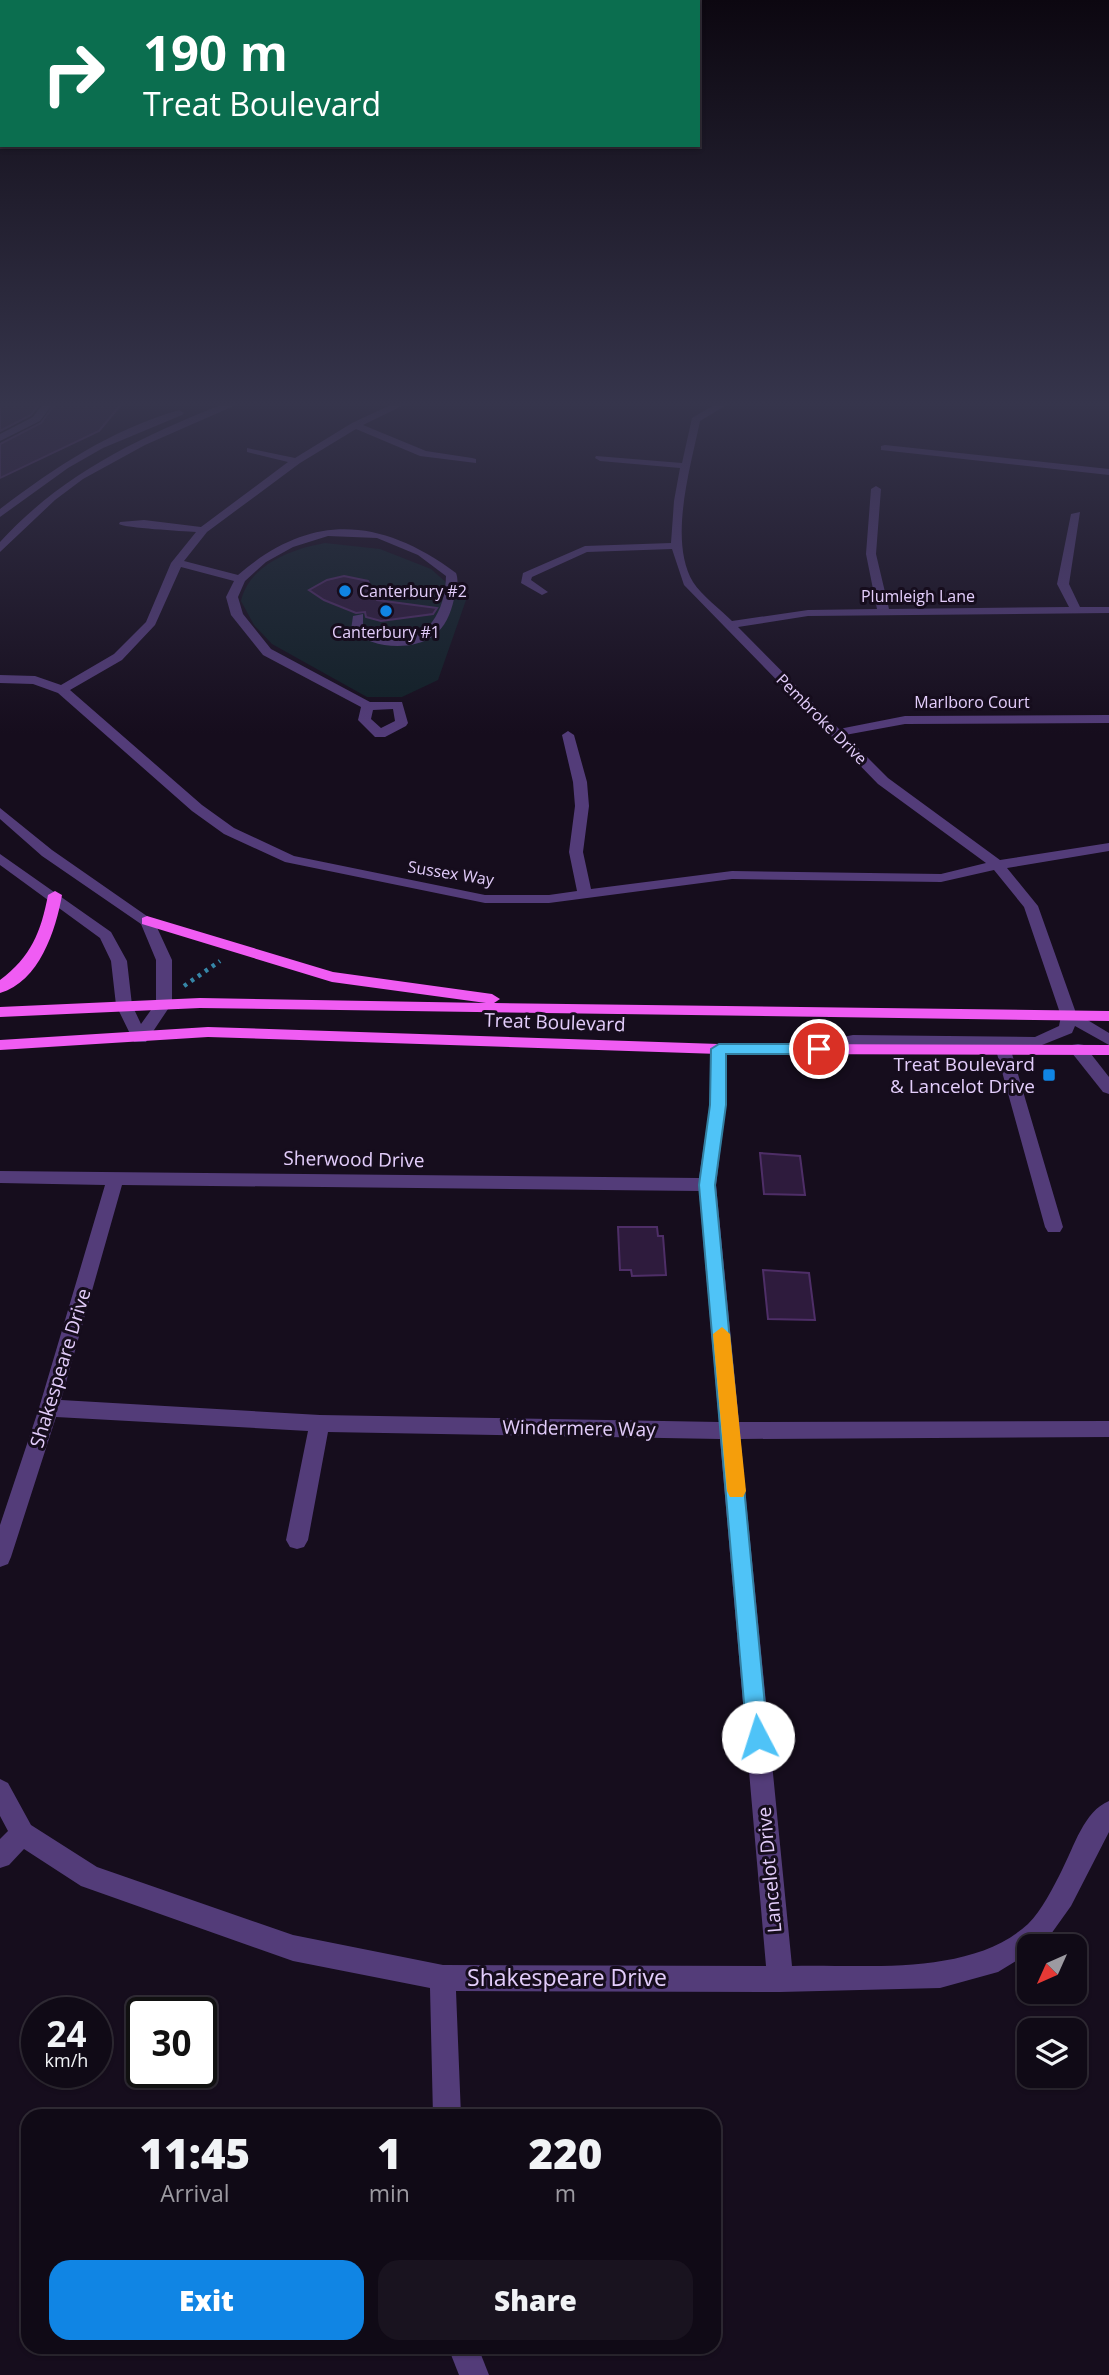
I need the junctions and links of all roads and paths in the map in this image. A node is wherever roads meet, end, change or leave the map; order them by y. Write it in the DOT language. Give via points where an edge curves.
graph roads {
  1 [pos="35,512"];
  2 [pos="227,512"];
  3 [pos="680,512"];
  4 [pos="874,512"];
  5 [pos="1076,514"];
  6 [pos="124,524"];
  7 [pos="203,530"];
  8 [pos="676,546"];
  9 [pos="0,549"];
  10 [pos="177,563"];
  11 [pos="240,579"];
  12 [pos="542,593"];
  13 [pos="883,610"];
  14 [pos="1076,610"];
  15 [pos="1109,610"];
  16 [pos="359,616"];
  17 [pos="729,625"];
  18 [pos="0,679"];
  19 [pos="62,690"];
  20 [pos="368,706"];
  21 [pos="1109,719"];
  22 [pos="837,733"];
  23 [pos="568,735"];
  24 [pos="0,812"];
  25 [pos="1109,847"];
  26 [pos="0,858"];
  27 [pos="997,864"];
  28 [pos="55,895"];
  29 [pos="585,895"];
  30 [pos="147,921"];
  31 [pos="224,958"];
  32 [pos="182,987"];
  33 [pos="0,988"];
  34 [pos="164,1003"];
  35 [pos="124,1005"];
  36 [pos="0,1012"];
  37 [pos="614,1012"];
  38 [pos="1069,1016"];
  39 [pos="1109,1016"];
  40 [pos="140,1038"];
  41 [pos="1109,1040"];
  42 [pos="0,1045"];
  43 [pos="719,1049"];
  44 [pos="831,1049"];
  45 [pos="1004,1049"];
  46 [pos="1078,1049"];
  47 [pos="1109,1050"];
  48 [pos="1109,1088"];
  49 [pos="0,1177"];
  50 [pos="116,1177"];
  51 [pos="707,1185"];
  52 [pos="1054,1227"];
  53 [pos="49,1408"];
  54 [pos="320,1423"];
  55 [pos="1109,1429"];
  56 [pos="731,1431"];
  57 [pos="297,1540"];
  58 [pos="0,1557"];
  59 [pos="0,1791"];
  60 [pos="1109,1813"];
  61 [pos="22,1834"];
  62 [pos="0,1856"];
  63 [pos="443,1978"];
  64 [pos="780,1979"];
  65 [pos="447,2109"];
  66 [pos="466,2354"];
  67 [pos="474,2375"];
  1 -- 9 [label="street"];
  2 -- 7 [label="street"];
  3 -- 8 [label="street, Pembroke Drive"];
  4 -- 13 [label="street" via="871,554"];
  5 -- 14 [label="street" via="1063,584"];
  6 -- 7 [label="street"];
  7 -- 10 [label="street"];
  8 -- 12 [label="street" via="585,549 527,575 525,581"];
  8 -- 17 [label="street, Pembroke Drive" via="688,583"];
  10 -- 11 [label="street"];
  10 -- 19 [label="street" via="151,623 118,657"];
  11 -- 16 [label="street" via="289,545 327,533 379,535 422,553 452,575 453,585 435,628 418,638 370,640 357,630"];
  11 -- 20 [label="street" via="232,597 237,615 267,652"];
  13 -- 14 [label="street, Plumleigh Lane"];
  13 -- 17 [label="street, Plumleigh Lane" via="808,613"];
  14 -- 15 [label="street, Plumleigh Lane"];
  17 -- 22 [label="street, Pembroke Drive"];
  18 -- 19 [label="street, Sussex Way" via="35,680"];
  19 -- 29 [label="street, Sussex Way" via="197,808 229,831 290,859 485,898"];
  21 -- 22 [label="street, Marlboro Court" via="905,720"];
  22 -- 27 [label="street, Pembroke Drive" via="883,781"];
  23 -- 29 [label="street" via="582,806 576,852"];
  24 -- 30 [label="street" via="47,853"];
  25 -- 27 [label="street, Sussex Way"];
  26 -- 28 [label="street"];
  27 -- 29 [label="street, Sussex Way" via="941,878 732,874"];
  27 -- 38 [label="street, Pembroke Drive" via="1031,906"];
  28 -- 33 [label="main road" via="38,955"];
  28 -- 35 [label="street" via="106,935 119,961"];
  30 -- 34 [label="street" via="164,960"];
  30 -- 37 [label="main road" via="332,977 415,991"];
  31 -- 32 [label="path"];
  34 -- 35 [label="main road, Treat Boulevard"];
  34 -- 37 [label="main road, Treat Boulevard"];
  34 -- 40 [label="street"];
  35 -- 36 [label="main road, Treat Boulevard"];
  35 -- 40 [label="street"];
  37 -- 38 [label="main road, Treat Boulevard"];
  38 -- 39 [label="main road, Treat Boulevard"];
  38 -- 41 [label="street"];
  38 -- 44 [label="street" via="1066,1029 1037,1042 853,1040"];
  40 -- 42 [label="main road, Treat Boulevard"];
  40 -- 43 [label="main road, Treat Boulevard" via="208,1032"];
  43 -- 44 [label="main road, Treat Boulevard"];
  43 -- 51 [label="street, Lancelot Drive" via="718,1105"];
  44 -- 45 [label="main road, Treat Boulevard"];
  45 -- 46 [label="main road, Treat Boulevard"];
  45 -- 52 [label="street"];
  46 -- 47 [label="main road, Treat Boulevard"];
  46 -- 48 [label="street"];
  49 -- 50 [label="street, Sherwood Drive"];
  50 -- 51 [label="street, Sherwood Drive"];
  50 -- 53 [label="street, Shakespeare Drive"];
  51 -- 56 [label="street, Lancelot Drive"];
  53 -- 54 [label="street, Windermere Way"];
  53 -- 58 [label="street, Shakespeare Drive"];
  54 -- 56 [label="street, Windermere Way"];
  54 -- 57 [label="street"];
  55 -- 56 [label="street, Windermere Way"];
  56 -- 64 [label="street, Lancelot Drive"];
  59 -- 61 [label="street"];
  60 -- 64 [label="street, Shakespeare Drive" via="1037,1932 998,1959 940,1975"];
  61 -- 62 [label="street"];
  61 -- 63 [label="street, Shakespeare Drive" via="90,1877 293,1948"];
  63 -- 64 [label="street, Shakespeare Drive"];
  63 -- 65 [label="street"];
  66 -- 67 [label="street"];
}
